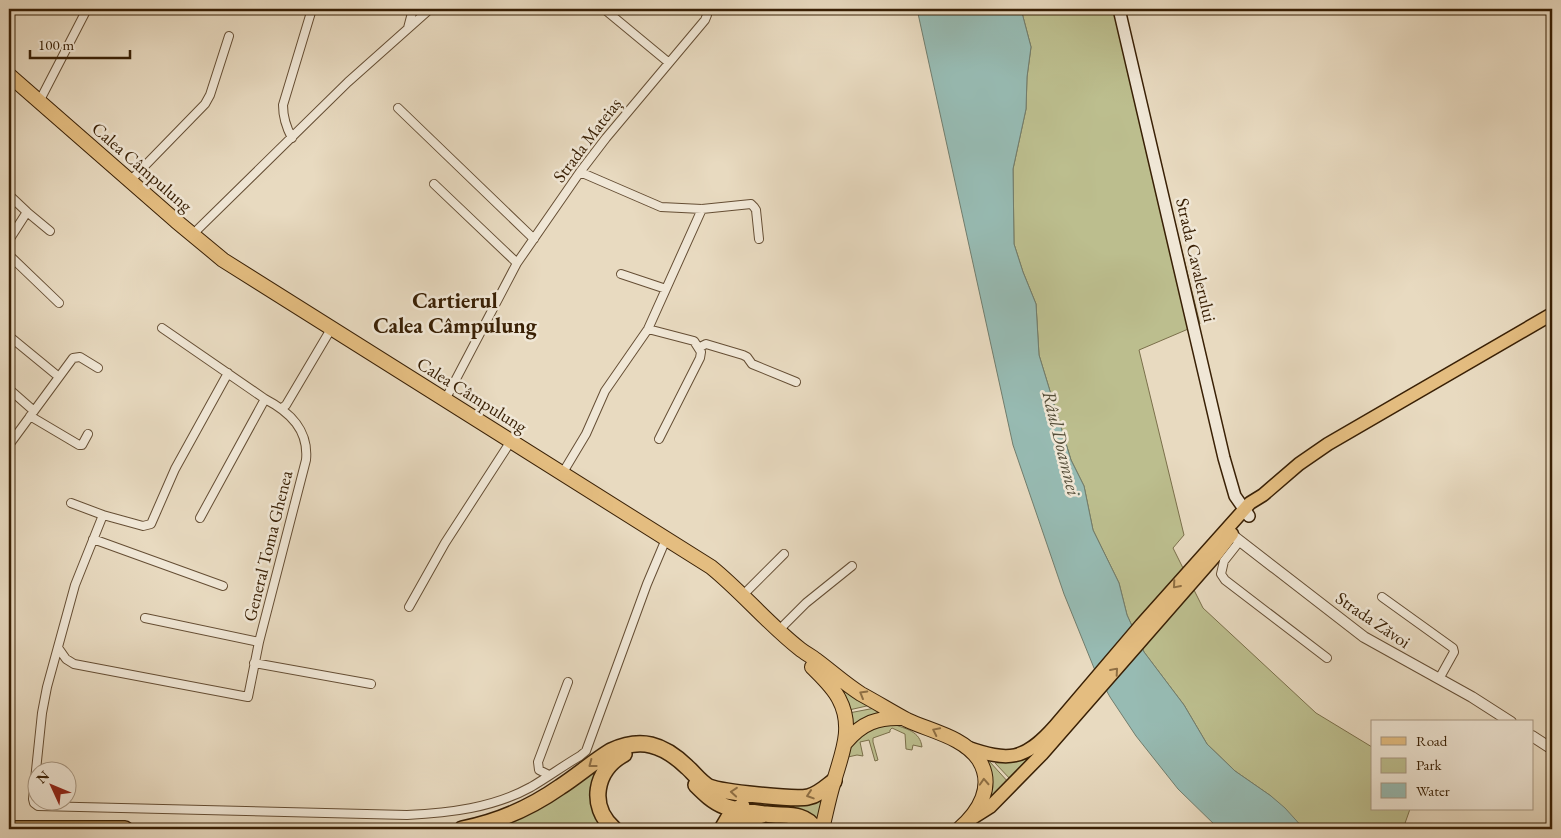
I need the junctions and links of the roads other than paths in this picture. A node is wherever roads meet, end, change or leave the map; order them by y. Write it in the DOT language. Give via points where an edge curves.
graph roads {
  1 [pos="12,9"];
  2 [pos="87,9"];
  3 [pos="312,9"];
  4 [pos="413,9"];
  5 [pos="430,9"];
  6 [pos="604,9"];
  7 [pos="706,9"];
  8 [pos="1119,9"];
  9 [pos="9,14"];
  10 [pos="408,28"];
  11 [pos="229,36"];
  12 [pos="668,62"];
  13 [pos="9,75"];
  14 [pos="39,102"];
  15 [pos="398,108"];
  16 [pos="292,138"];
  17 [pos="580,172"];
  18 [pos="130,181"];
  19 [pos="434,184"];
  20 [pos="9,195"];
  21 [pos="702,210"];
  22 [pos="27,212"];
  23 [pos="50,231"];
  24 [pos="192,235"];
  25 [pos="534,239"];
  26 [pos="759,239"];
  27 [pos="9,240"];
  28 [pos="9,255"];
  29 [pos="517,263"];
  30 [pos="621,274"];
  31 [pos="666,289"];
  32 [pos="59,303"];
  33 [pos="1552,314"];
  34 [pos="162,328"];
  35 [pos="332,329"];
  36 [pos="648,329"];
  37 [pos="9,336"];
  38 [pos="700,347"];
  39 [pos="98,368"];
  40 [pos="228,373"];
  41 [pos="59,377"];
  42 [pos="796,382"];
  43 [pos="9,389"];
  44 [pos="265,399"];
  45 [pos="445,400"];
  46 [pos="282,408"];
  47 [pos="32,414"];
  48 [pos="88,434"];
  49 [pos="659,439"];
  50 [pos="511,441"];
  51 [pos="9,445"];
  52 [pos="562,474"];
  53 [pos="71,503"];
  54 [pos="1246,513"];
  55 [pos="103,515"];
  56 [pos="200,518"];
  57 [pos="1232,536"];
  58 [pos="93,539"];
  59 [pos="666,539"];
  60 [pos="784,554"];
  61 [pos="852,566"];
  62 [pos="223,586"];
  63 [pos="743,595"];
  64 [pos="1382,596"];
  65 [pos="409,607"];
  66 [pos="145,618"];
  67 [pos="779,630"];
  68 [pos="259,642"];
  69 [pos="58,649"];
  70 [pos="800,650"];
  71 [pos="1327,658"];
  72 [pos="254,663"];
  73 [pos="1439,679"];
  74 [pos="568,682"];
  75 [pos="371,684"];
  76 [pos="1079,705"];
  77 [pos="905,719"];
  78 [pos="1508,720"];
  79 [pos="1534,737"];
  80 [pos="846,742"];
  81 [pos="966,747"];
  82 [pos="1552,749"];
  83 [pos="549,775"];
  84 [pos="834,781"];
  85 [pos="701,791"];
  86 [pos="782,798"];
  87 [pos="736,810"];
  88 [pos="766,814"];
  89 [pos="971,819"];
  90 [pos="9,829"];
  91 [pos="125,829"];
  92 [pos="462,829"];
  93 [pos="614,829"];
  94 [pos="721,829"];
  95 [pos="733,829"];
  96 [pos="815,829"];
  97 [pos="822,829"];
  98 [pos="959,829"];
  1 -- 9 [label="street"];
  2 -- 14 [label="street"];
  3 -- 16 [label="street" via="283,105 285,126"];
  4 -- 10 [label="street"];
  5 -- 10 [label="street"];
  6 -- 12 [label="street"];
  7 -- 12 [label="street, Strada Mateiaș" via="705,20"];
  8 -- 54 [label="main road, Strada Cavalerului" via="1224,458 1235,496"];
  10 -- 16 [label="street"];
  11 -- 18 [label="street" via="205,104"];
  12 -- 17 [label="street, Strada Mateiaș"];
  13 -- 14 [label="highway, Calea Câmpulung"];
  14 -- 18 [label="highway, Calea Câmpulung"];
  15 -- 25 [label="street"];
  16 -- 24 [label="street"];
  17 -- 21 [label="street" via="660,207"];
  17 -- 25 [label="street, Strada Mateiaș"];
  18 -- 24 [label="highway, Calea Câmpulung"];
  19 -- 29 [label="street"];
  20 -- 22 [label="street"];
  21 -- 26 [label="street" via="753,205"];
  21 -- 31 [label="street"];
  22 -- 23 [label="street"];
  22 -- 27 [label="street"];
  24 -- 35 [label="highway, Calea Câmpulung" via="234,267"];
  25 -- 29 [label="street, Strada Mateiaș"];
  28 -- 32 [label="street"];
  29 -- 45 [label="street, Strada Mateiaș"];
  30 -- 31 [label="street"];
  31 -- 36 [label="street"];
  33 -- 54 [label="main road" via="1328,444 1250,503"];
  34 -- 40 [label="street"];
  35 -- 45 [label="highway, Calea Câmpulung"];
  35 -- 46 [label="street"];
  36 -- 38 [label="street" via="694,341"];
  36 -- 52 [label="street" via="605,391 586,434"];
  37 -- 41 [label="street"];
  38 -- 42 [label="street" via="706,344 743,355 752,364"];
  38 -- 49 [label="street" via="700,358"];
  39 -- 41 [label="street" via="76,356"];
  40 -- 44 [label="street"];
  40 -- 55 [label="street" via="175,469 151,524 143,526"];
  41 -- 47 [label="street"];
  43 -- 47 [label="street"];
  44 -- 46 [label="street"];
  44 -- 56 [label="street"];
  45 -- 50 [label="highway, Calea Câmpulung"];
  46 -- 68 [label="street, General Toma Ghenea" via="296,424 307,446 306,460"];
  47 -- 48 [label="street" via="78,446"];
  47 -- 51 [label="street"];
  50 -- 52 [label="highway, Calea Câmpulung"];
  50 -- 65 [label="street" via="445,543"];
  52 -- 59 [label="highway, Calea Câmpulung"];
  53 -- 55 [label="street"];
  54 -- 57 [label="main road"];
  55 -- 58 [label="street"];
  57 -- 71 [label="street" via="1221,574 1225,580"];
  57 -- 73 [label="street, Strada Zăvoi" via="1364,637"];
  57 -- 76 [label="main road" via="1212,553"];
  58 -- 62 [label="street"];
  58 -- 69 [label="street" via="75,585"];
  59 -- 63 [label="highway, Calea Câmpulung" via="711,567"];
  59 -- 83 [label="street" via="586,751"];
  60 -- 63 [label="street"];
  61 -- 67 [label="street" via="806,603"];
  63 -- 67 [label="highway, Calea Câmpulung"];
  64 -- 73 [label="street" via="1452,648 1454,652"];
  66 -- 68 [label="street"];
  67 -- 70 [label="highway, Calea Câmpulung"];
  68 -- 72 [label="street, General Toma Ghenea"];
  69 -- 72 [label="street, General Toma Ghenea" via="74,664 248,697"];
  69 -- 83 [label="street" via="42,713 33,799 38,806 362,815 442,814 495,803"];
  77 -- 70 [label="highway, Calea Câmpulung, one-way"];
  70 -- 80 [label="highway, Calea Câmpulung" via="840,700 847,726"];
  72 -- 75 [label="street"];
  73 -- 78 [label="street, Strada Zăvoi"];
  74 -- 83 [label="street" via="538,762 540,770"];
  76 -- 81 [label="main road" via="1039,743 1021,754 1001,756"];
  76 -- 89 [label="main road" via="1042,754 990,807"];
  77 -- 80 [label="highway" via="870,722 856,730"];
  81 -- 77 [label="highway, Calea Câmpulung, one-way"];
  79 -- 82 [label="street"];
  80 -- 84 [label="highway, Calea Câmpulung"];
  89 -- 81 [label="highway, one-way" via="986,784 983,768"];
  84 -- 86 [label="highway, one-way" via="806,798"];
  84 -- 97 [label="highway, Calea Câmpulung"];
  85 -- 87 [label="highway"];
  85 -- 93 [label="highway" via="662,754 640,750 622,754 605,770 598,787 599,809"];
  85 -- 94 [label="highway" via="715,810"];
  86 -- 87 [label="highway" via="747,803"];
  86 -- 92 [label="highway, one-way" via="711,788 670,752 647,744 635,744 610,751 529,806 500,819"];
  87 -- 88 [label="highway"];
  87 -- 94 [label="highway"];
  88 -- 95 [label="highway" via="746,820"];
  88 -- 96 [label="highway" via="798,816"];
  89 -- 98 [label="highway"];
  90 -- 91 [label="highway"];
}
